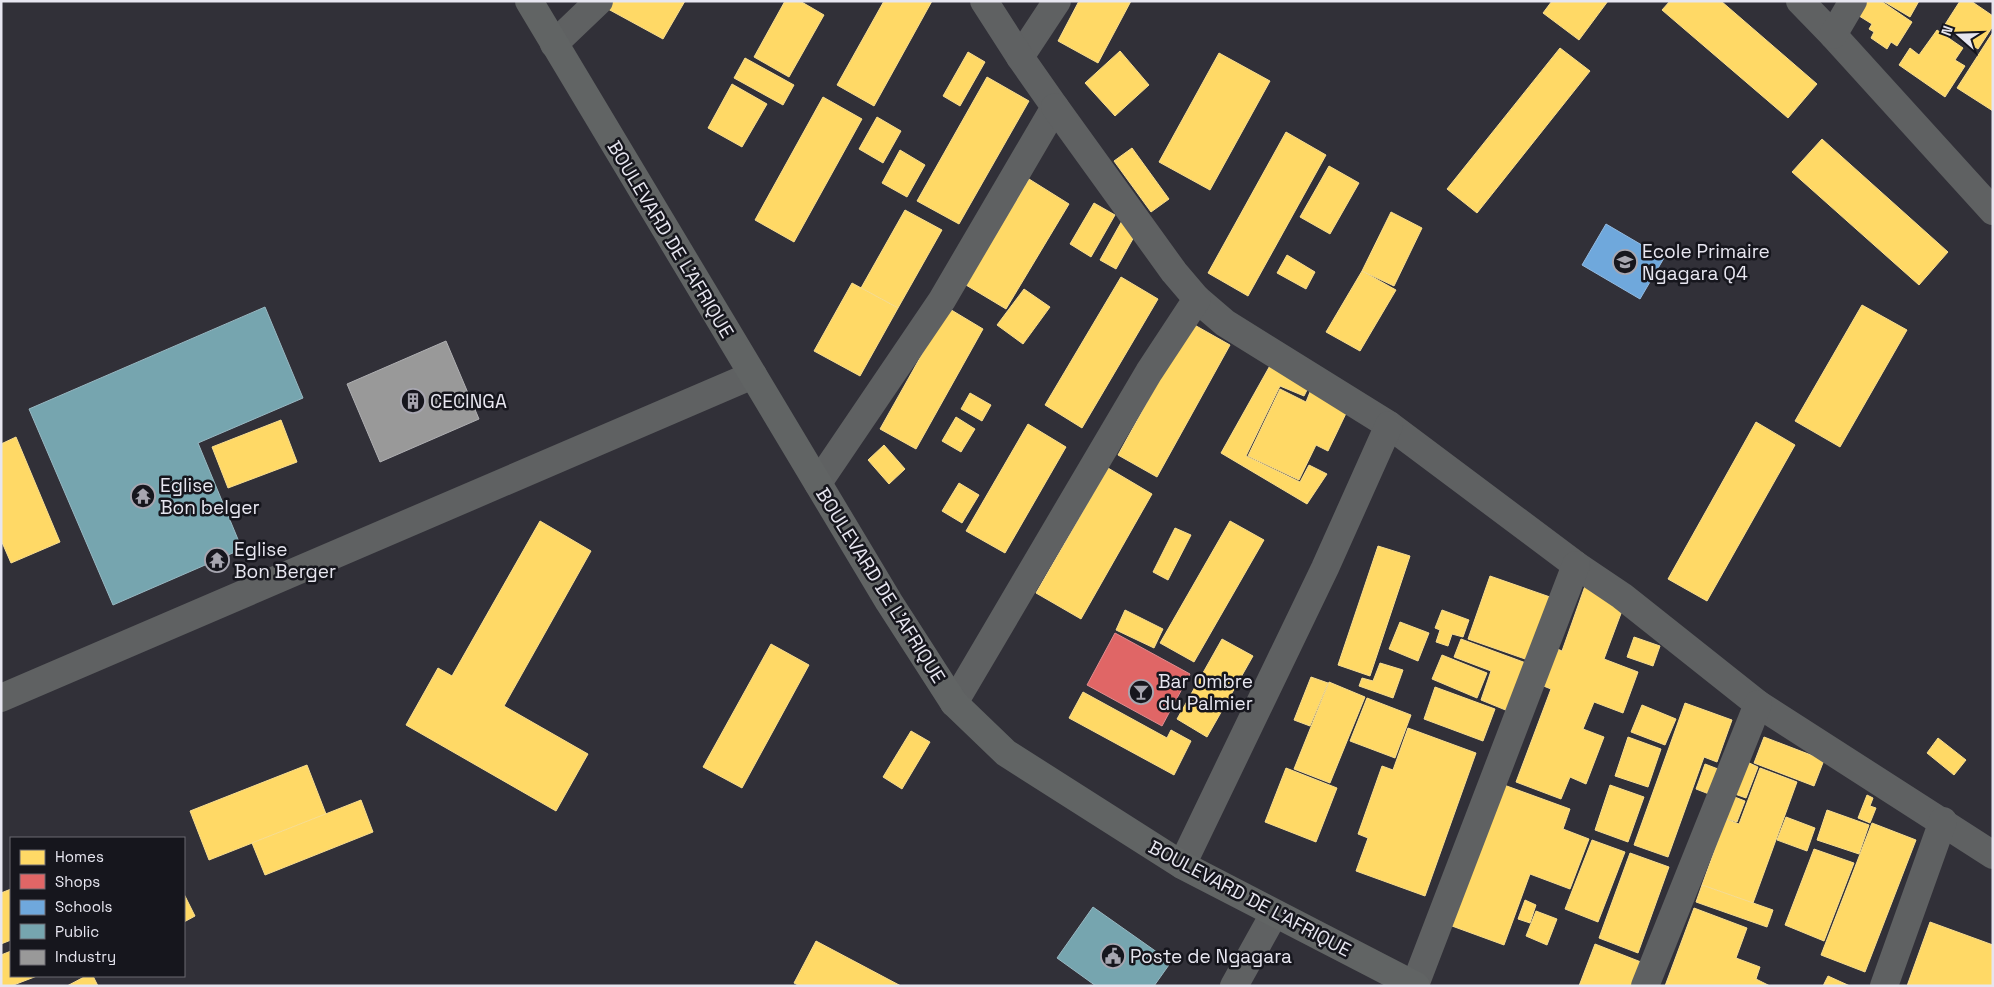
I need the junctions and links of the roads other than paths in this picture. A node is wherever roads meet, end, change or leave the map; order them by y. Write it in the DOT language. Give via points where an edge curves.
graph roads {
  1 [pos="529,1"];
  2 [pos="599,1"];
  3 [pos="984,1"];
  4 [pos="1057,1"];
  5 [pos="1800,1"];
  6 [pos="1852,1"];
  7 [pos="1833,35"];
  8 [pos="554,44"];
  9 [pos="1020,57"];
  10 [pos="1055,107"];
  11 [pos="1988,194"];
  12 [pos="1197,300"];
  13 [pos="753,375"];
  14 [pos="1389,425"];
  15 [pos="818,483"];
  16 [pos="1576,565"];
  17 [pos="1,698"];
  18 [pos="954,703"];
  19 [pos="1758,704"];
  20 [pos="1943,822"];
  21 [pos="1993,855"];
  22 [pos="1182,865"];
  23 [pos="1274,914"];
  24 [pos="1234,986"];
  25 [pos="1415,986"];
  26 [pos="1645,986"];
  27 [pos="1884,986"];
  1 -- 8 [label="street, BOULEVARD DE L'AFRIQUE"];
  2 -- 8 [label="street"];
  3 -- 9 [label="street"];
  4 -- 9 [label="street"];
  5 -- 7 [label="street"];
  6 -- 7 [label="street"];
  7 -- 11 [label="street"];
  8 -- 13 [label="street, BOULEVARD DE L'AFRIQUE"];
  9 -- 10 [label="street"];
  10 -- 12 [label="street"];
  10 -- 15 [label="street" via="942,300"];
  12 -- 14 [label="street" via="1225,323"];
  12 -- 18 [label="street" via="1149,372"];
  13 -- 15 [label="street, BOULEVARD DE L'AFRIQUE"];
  13 -- 17 [label="street"];
  14 -- 16 [label="street"];
  14 -- 22 [label="street" via="1325,568"];
  15 -- 18 [label="street, BOULEVARD DE L'AFRIQUE"];
  16 -- 19 [label="street" via="1622,596"];
  16 -- 25 [label="street"];
  18 -- 22 [label="street, BOULEVARD DE L'AFRIQUE" via="1006,753"];
  19 -- 20 [label="street"];
  19 -- 26 [label="street"];
  20 -- 21 [label="street"];
  20 -- 27 [label="street"];
  22 -- 23 [label="street, BOULEVARD DE L'AFRIQUE"];
  23 -- 24 [label="street"];
  23 -- 25 [label="street, BOULEVARD DE L'AFRIQUE"];
}
